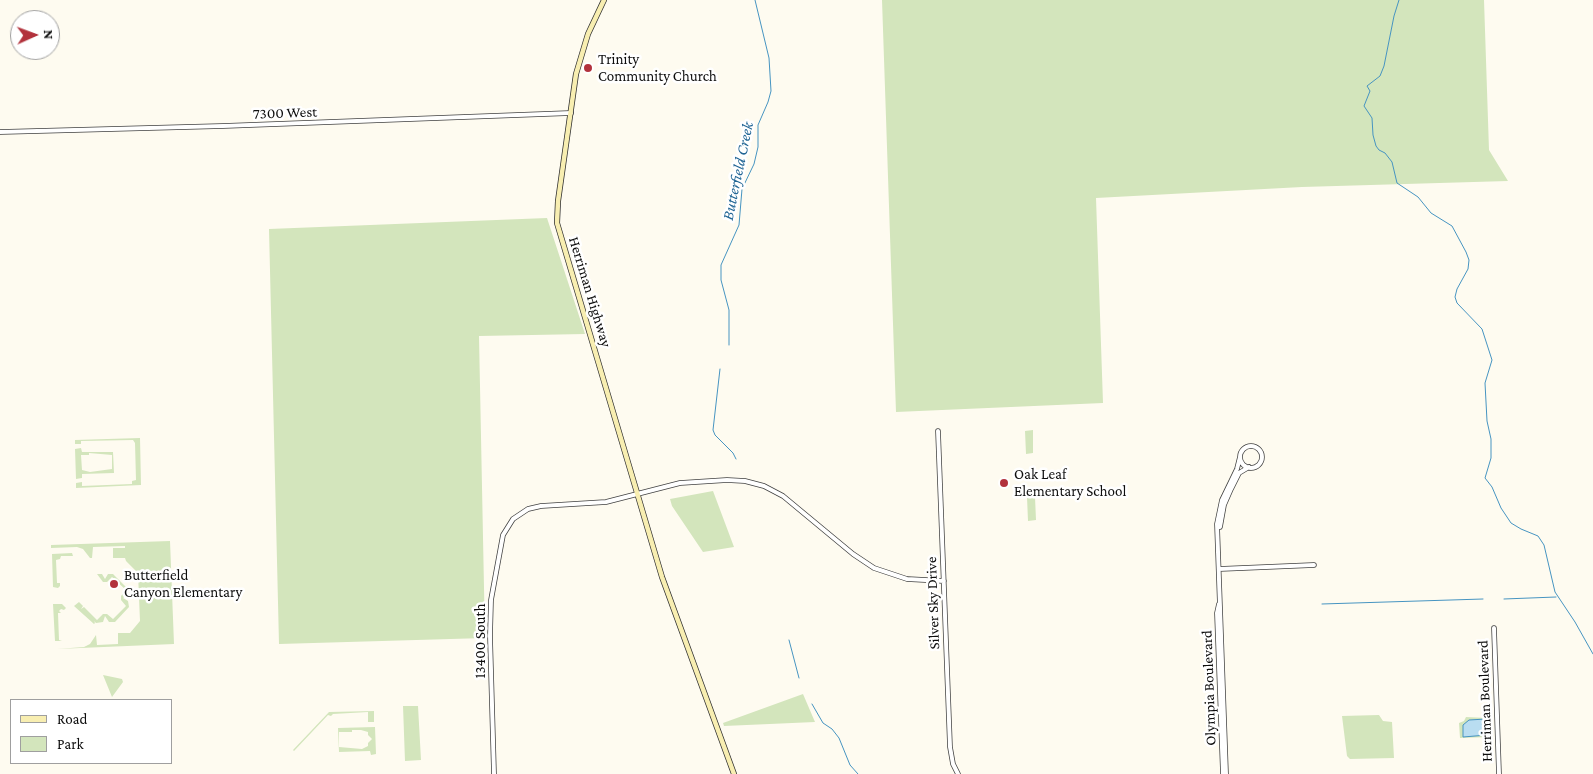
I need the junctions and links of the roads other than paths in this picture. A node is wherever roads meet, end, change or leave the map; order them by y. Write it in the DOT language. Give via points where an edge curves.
graph roads {
  1 [pos="604,0"];
  2 [pos="571,113"];
  3 [pos="0,132"];
  4 [pos="938,431"];
  5 [pos="1240,457"];
  6 [pos="1249,468"];
  7 [pos="638,494"];
  8 [pos="1218,542"];
  9 [pos="1314,565"];
  10 [pos="1219,569"];
  11 [pos="944,581"];
  12 [pos="1494,628"];
  13 [pos="494,774"];
  14 [pos="734,774"];
  15 [pos="958,774"];
  16 [pos="1225,774"];
  17 [pos="1499,774"];
  1 -- 2 [label="main road, Herriman Highway" via="582,50"];
  2 -- 3 [label="street, 7300 West"];
  2 -- 7 [label="main road, Herriman Highway" via="557,223"];
  4 -- 11 [label="street, Silver Sky Drive"];
  5 -- 6 [label="street"];
  5 -- 6 [label="street" via="1246,447 1253,446 1259,450 1261,461"];
  5 -- 8 [label="street, Olympia Boulevard" via="1220,506"];
  6 -- 8 [label="street, Olympia Boulevard" via="1239,473 1228,494"];
  7 -- 11 [label="street" via="680,482 733,480 755,483 783,496 874,568 907,580"];
  7 -- 13 [label="street, 13400 South" via="600,503 538,506 518,515 508,525 501,539 490,606"];
  7 -- 14 [label="main road, Herriman Highway" via="666,589"];
  8 -- 10 [label="street, Olympia Boulevard"];
  9 -- 10 [label="street"];
  10 -- 16 [label="street, Olympia Boulevard"];
  11 -- 15 [label="street, Silver Sky Drive" via="950,748"];
  12 -- 17 [label="street, Herriman Boulevard"];
}
